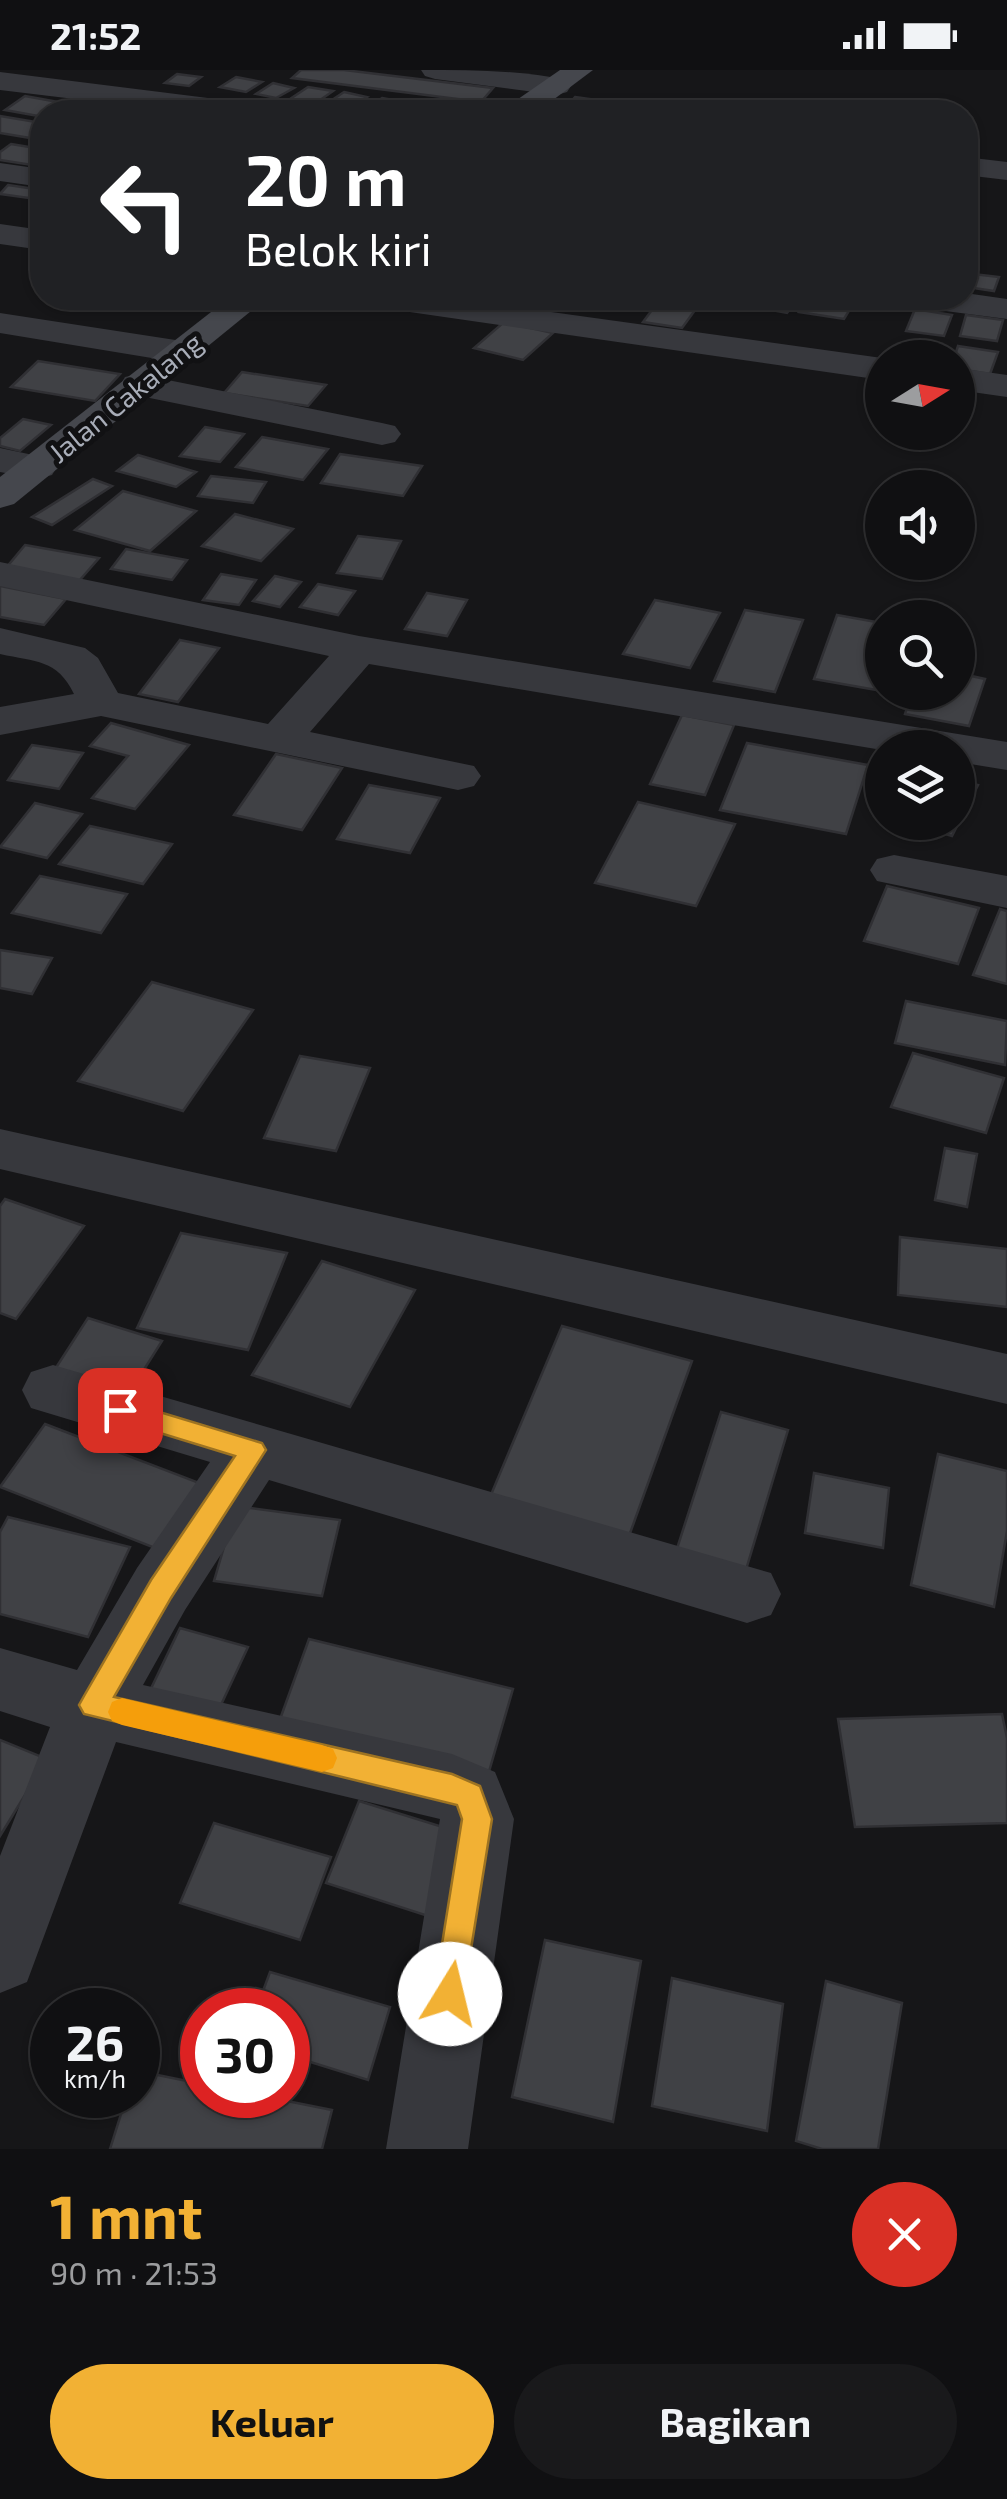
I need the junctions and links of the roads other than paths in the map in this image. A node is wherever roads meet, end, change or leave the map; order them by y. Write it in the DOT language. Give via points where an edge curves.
graph roads {
  1 [pos="435,70"];
  2 [pos="568,78"];
  3 [pos="0,82"];
  4 [pos="149,100"];
  5 [pos="536,100"];
  6 [pos="978,168"];
  7 [pos="1007,171"];
  8 [pos="0,172"];
  9 [pos="30,176"];
  10 [pos="0,234"];
  11 [pos="30,238"];
  12 [pos="978,305"];
  13 [pos="1007,309"];
  14 [pos="235,310"];
  15 [pos="465,310"];
  16 [pos="0,323"];
  17 [pos="182,352"];
  18 [pos="865,368"];
  19 [pos="975,381"];
  20 [pos="138,384"];
  21 [pos="1007,386"];
  22 [pos="382,434"];
  23 [pos="19,463"];
  24 [pos="0,496"];
  25 [pos="0,574"];
  26 [pos="0,641"];
  27 [pos="359,649"];
  28 [pos="102,704"];
  29 [pos="0,720"];
  30 [pos="865,733"];
  31 [pos="279,739"];
  32 [pos="975,751"];
  33 [pos="1007,756"];
  34 [pos="458,776"];
  35 [pos="894,870"];
  36 [pos="1007,892"];
  37 [pos="0,1149"];
  38 [pos="1007,1379"];
  39 [pos="53,1390"];
  40 [pos="253,1450"];
  41 [pos="747,1594"];
  42 [pos="0,1678"];
  43 [pos="94,1705"];
  44 [pos="0,1954"];
  45 [pos="427,2149"];
  1 -- 2 [label="street"];
  2 -- 5 [label="street"];
  3 -- 4 [label="street"];
  6 -- 7 [label="street"];
  8 -- 9 [label="street"];
  10 -- 11 [label="street"];
  12 -- 13 [label="street"];
  14 -- 17 [label="street, Jalan Cakalang"];
  15 -- 18 [label="street"];
  16 -- 17 [label="street"];
  17 -- 20 [label="street, Jalan Cakalang"];
  19 -- 21 [label="street"];
  20 -- 22 [label="street"];
  20 -- 23 [label="street, Jalan Cakalang"];
  23 -- 24 [label="street, Jalan Cakalang"];
  25 -- 27 [label="street"];
  26 -- 28 [label="street" via="70,657"];
  27 -- 30 [label="street"];
  27 -- 31 [label="street"];
  28 -- 29 [label="street"];
  28 -- 31 [label="street"];
  31 -- 34 [label="street"];
  32 -- 33 [label="street"];
  35 -- 36 [label="street"];
  37 -- 38 [label="street"];
  39 -- 40 [label="street"];
  40 -- 41 [label="street"];
  40 -- 43 [label="street"];
  42 -- 43 [label="street"];
  43 -- 44 [label="street"];
  43 -- 45 [label="street" via="470,1796 477,1819"];
}
